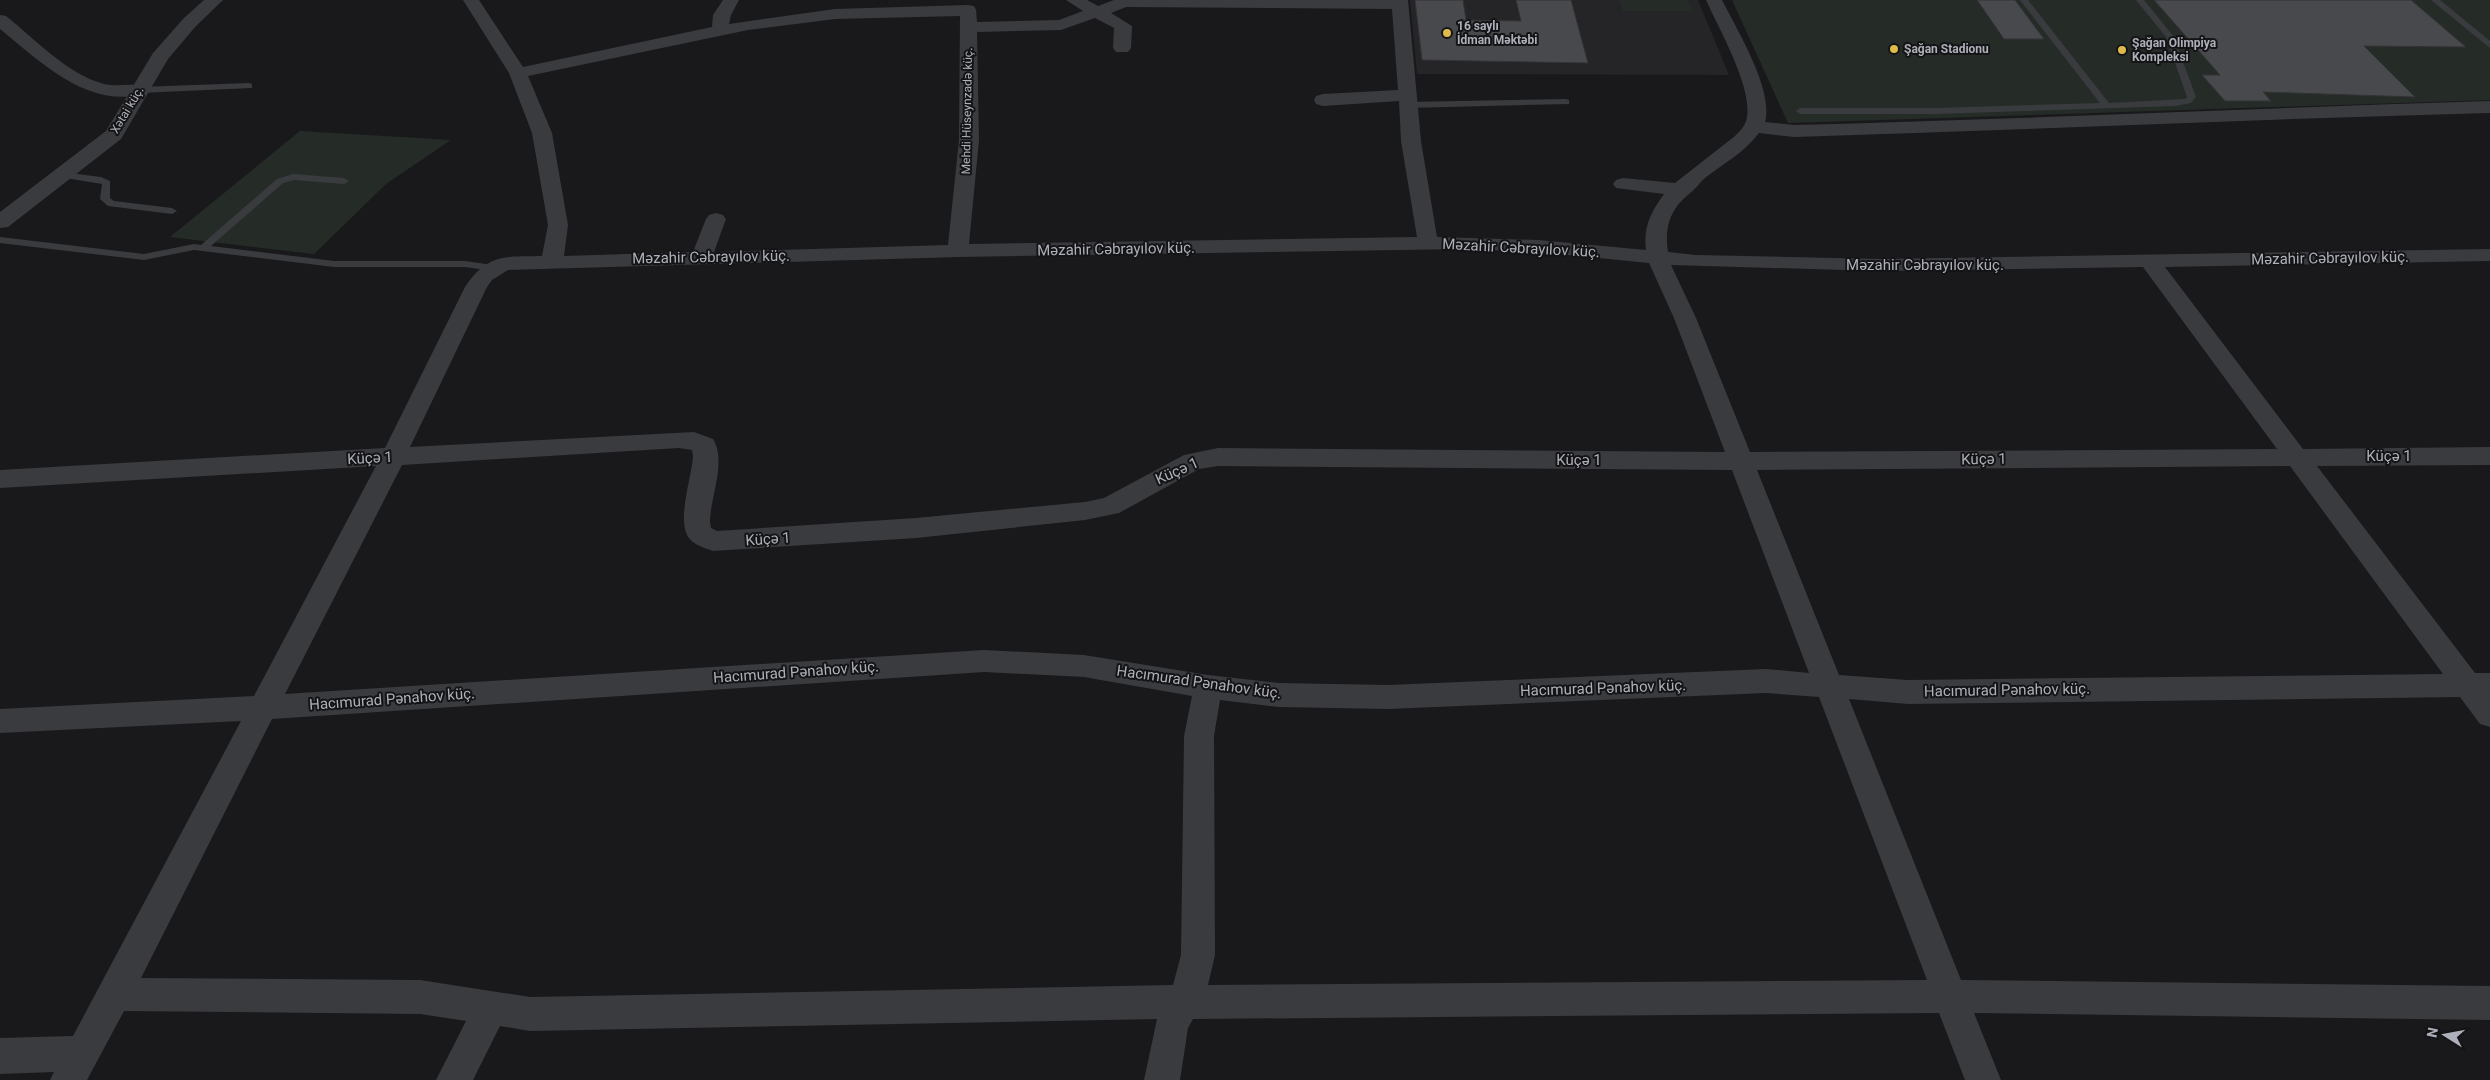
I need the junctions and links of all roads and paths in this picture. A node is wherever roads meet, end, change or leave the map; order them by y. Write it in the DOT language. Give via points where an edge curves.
graph roads {
  1 [pos="214,0"];
  2 [pos="470,0"];
  3 [pos="731,0"];
  4 [pos="1074,0"];
  5 [pos="1714,0"];
  6 [pos="2024,0"];
  7 [pos="2140,0"];
  8 [pos="2435,0"];
  9 [pos="1400,2"];
  10 [pos="1095,12"];
  11 [pos="969,13"];
  12 [pos="0,20"];
  13 [pos="720,29"];
  14 [pos="2490,45"];
  15 [pos="1122,48"];
  16 [pos="518,73"];
  17 [pos="250,86"];
  18 [pos="139,90"];
  19 [pos="1323,100"];
  20 [pos="1407,100"];
  21 [pos="1566,102"];
  22 [pos="2106,105"];
  23 [pos="2490,107"];
  24 [pos="1800,111"];
  25 [pos="1753,127"];
  26 [pos="62,175"];
  27 [pos="344,181"];
  28 [pos="1623,184"];
  29 [pos="1682,190"];
  30 [pos="172,211"];
  31 [pos="716,219"];
  32 [pos="0,222"];
  33 [pos="0,240"];
  34 [pos="1428,243"];
  35 [pos="203,248"];
  36 [pos="958,251"];
  37 [pos="2490,255"];
  38 [pos="701,258"];
  39 [pos="1659,259"];
  40 [pos="552,261"];
  41 [pos="2150,262"];
  42 [pos="493,268"];
  43 [pos="2294,456"];
  44 [pos="2490,456"];
  45 [pos="393,457"];
  46 [pos="1741,461"];
  47 [pos="0,479"];
  48 [pos="2478,685"];
  49 [pos="1827,686"];
  50 [pos="1208,687"];
  51 [pos="261,708"];
  52 [pos="2490,715"];
  53 [pos="0,721"];
  54 [pos="115,994"];
  55 [pos="1950,996"];
  56 [pos="1183,1002"];
  57 [pos="2490,1003"];
  58 [pos="490,1009"];
  59 [pos="0,1056"];
  60 [pos="76,1066"];
  61 [pos="454,1080"];
  62 [pos="1162,1080"];
  63 [pos="1983,1080"];
  1 -- 18 [label="street, Xətai küç." via="175,38"];
  2 -- 16 [label="street"];
  3 -- 13 [label="street" via="722,15"];
  4 -- 10 [label="street"];
  5 -- 25 [label="street" via="1756,100 1757,114"];
  6 -- 22 [label="lane"];
  7 -- 22 [label="lane" via="2170,37 2192,98 2175,103"];
  8 -- 14 [label="lane"];
  9 -- 10 [label="street" via="1133,2"];
  9 -- 20 [label="street"];
  10 -- 11 [label="street" via="1061,25"];
  10 -- 15 [label="street" via="1123,26"];
  11 -- 13 [label="street" via="835,14"];
  11 -- 36 [label="street, Mehdi Hüseynzadə küç." via="969,140"];
  12 -- 18 [label="street" via="59,66 90,85 120,91"];
  13 -- 16 [label="street"];
  16 -- 40 [label="street" via="542,133 549,171 558,231"];
  17 -- 18 [label="lane"];
  18 -- 26 [label="street, Xətai küç." via="114,135"];
  19 -- 20 [label="street"];
  20 -- 21 [label="lane"];
  20 -- 34 [label="street"];
  22 -- 24 [label="lane" via="1936,111"];
  23 -- 25 [label="street" via="1804,131"];
  25 -- 29 [label="street" via="1746,137"];
  26 -- 30 [label="lane" via="107,183 105,199 111,204"];
  26 -- 32 [label="street, Xətai küç."];
  27 -- 35 [label="lane" via="293,177 280,181"];
  28 -- 29 [label="street"];
  29 -- 39 [label="street" via="1667,205 1658,222"];
  31 -- 38 [label="street"];
  33 -- 35 [label="lane" via="144,257 186,248"];
  34 -- 36 [label="street, Məzahir Cəbrayılov küç."];
  34 -- 39 [label="street, Məzahir Cəbrayılov küç." via="1538,246"];
  35 -- 42 [label="lane" via="334,264 465,264"];
  36 -- 38 [label="street, Məzahir Cəbrayılov küç."];
  37 -- 41 [label="street, Məzahir Cəbrayılov küç."];
  38 -- 40 [label="street, Məzahir Cəbrayılov küç."];
  39 -- 41 [label="street, Məzahir Cəbrayılov küç." via="1880,265"];
  39 -- 46 [label="street"];
  40 -- 42 [label="street, Məzahir Cəbrayılov küç." via="504,264"];
  41 -- 43 [label="street"];
  42 -- 45 [label="street" via="476,287"];
  43 -- 44 [label="street, Küçə 1"];
  43 -- 46 [label="street, Küçə 1"];
  43 -- 48 [label="street"];
  45 -- 46 [label="street, Küçə 1" via="694,441 704,446 707,457 696,521 699,533 713,541 731,542 1085,511 1110,506 1193,460 1218,457"];
  45 -- 47 [label="street, Küçə 1"];
  45 -- 51 [label="street"];
  46 -- 49 [label="street"];
  48 -- 49 [label="street, Hacımurad Pənahov küç." via="1908,692"];
  48 -- 52 [label="street"];
  49 -- 50 [label="street, Hacımurad Pənahov küç." via="1766,681 1388,697 1279,695"];
  49 -- 55 [label="street"];
  50 -- 51 [label="street, Hacımurad Pənahov küç." via="1084,666 984,661"];
  50 -- 56 [label="street" via="1199,736 1198,955"];
  51 -- 53 [label="street, Hacımurad Pənahov küç."];
  51 -- 54 [label="street"];
  54 -- 58 [label="street" via="420,997"];
  54 -- 60 [label="street"];
  55 -- 56 [label="street"];
  55 -- 57 [label="street"];
  55 -- 63 [label="street"];
  56 -- 58 [label="street" via="530,1014"];
  56 -- 62 [label="street" via="1171,1027"];
  58 -- 61 [label="street"];
  59 -- 60 [label="street"];
}
